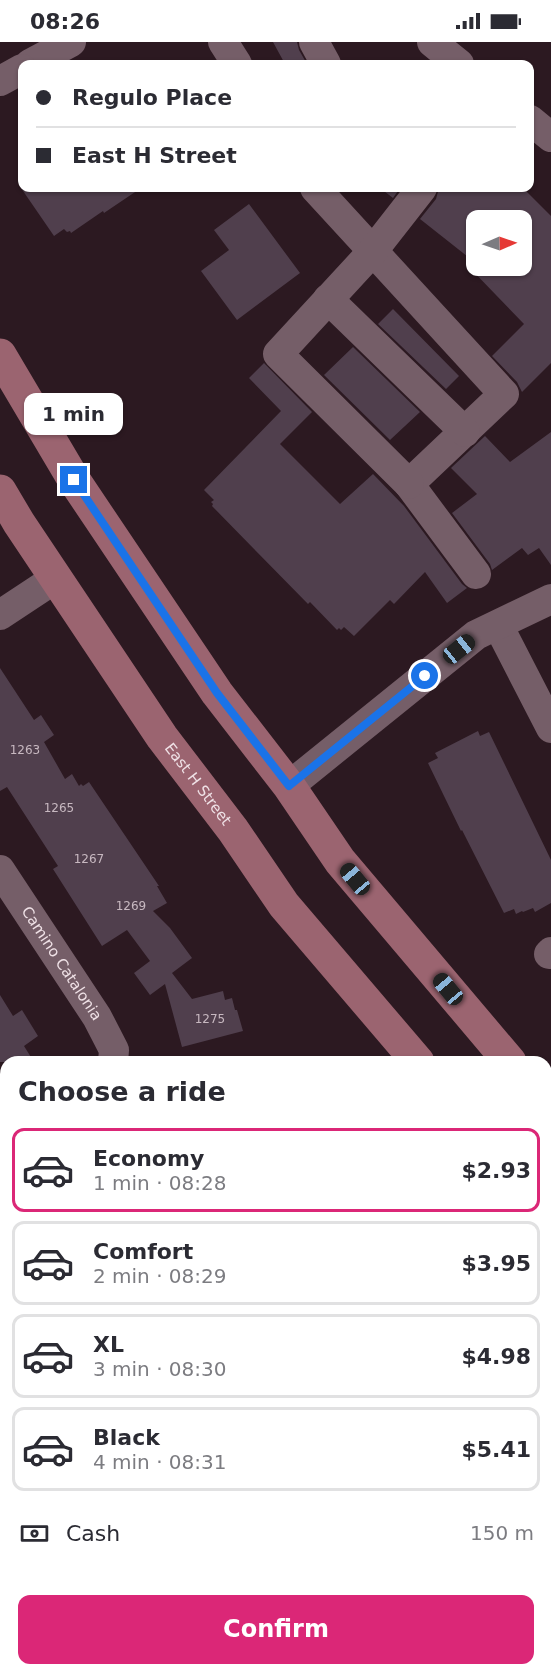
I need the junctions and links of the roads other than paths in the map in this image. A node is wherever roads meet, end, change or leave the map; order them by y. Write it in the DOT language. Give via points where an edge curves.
graph roads {
  1 [pos="71,42"];
  2 [pos="223,42"];
  3 [pos="314,42"];
  4 [pos="37,60"];
  5 [pos="234,60"];
  6 [pos="324,60"];
  7 [pos="18,71"];
  8 [pos="0,81"];
  9 [pos="534,123"];
  10 [pos="551,137"];
  11 [pos="319,192"];
  12 [pos="419,192"];
  13 [pos="372,252"];
  14 [pos="328,299"];
  15 [pos="0,355"];
  16 [pos="465,432"];
  17 [pos="409,484"];
  18 [pos="0,491"];
  19 [pos="476,574"];
  20 [pos="56,578"];
  21 [pos="551,599"];
  22 [pos="0,615"];
  23 [pos="498,625"];
  24 [pos="551,728"];
  25 [pos="289,786"];
  26 [pos="0,870"];
  27 [pos="114,1056"];
  28 [pos="413,1056"];
  29 [pos="505,1056"];
  1 -- 4 [label="street"];
  2 -- 5 [label="street"];
  3 -- 6 [label="street"];
  7 -- 8 [label="street"];
  9 -- 10 [label="street"];
  11 -- 13 [label="street"];
  12 -- 13 [label="street"];
  13 -- 14 [label="street"];
  13 -- 16 [label="street" via="504,394"];
  14 -- 16 [label="street"];
  14 -- 17 [label="street" via="278,354"];
  15 -- 25 [label="main road" via="74,480 217,693"];
  16 -- 17 [label="street"];
  17 -- 19 [label="street"];
  18 -- 20 [label="main road, East H Street"];
  20 -- 22 [label="street"];
  20 -- 28 [label="main road, East H Street" via="162,736 234,830 284,904"];
  21 -- 23 [label="street"];
  23 -- 24 [label="street"];
  23 -- 25 [label="street" via="476,635"];
  25 -- 29 [label="main road" via="340,861"];
  26 -- 27 [label="street, Camino Catalonia" via="97,1017"];
}
